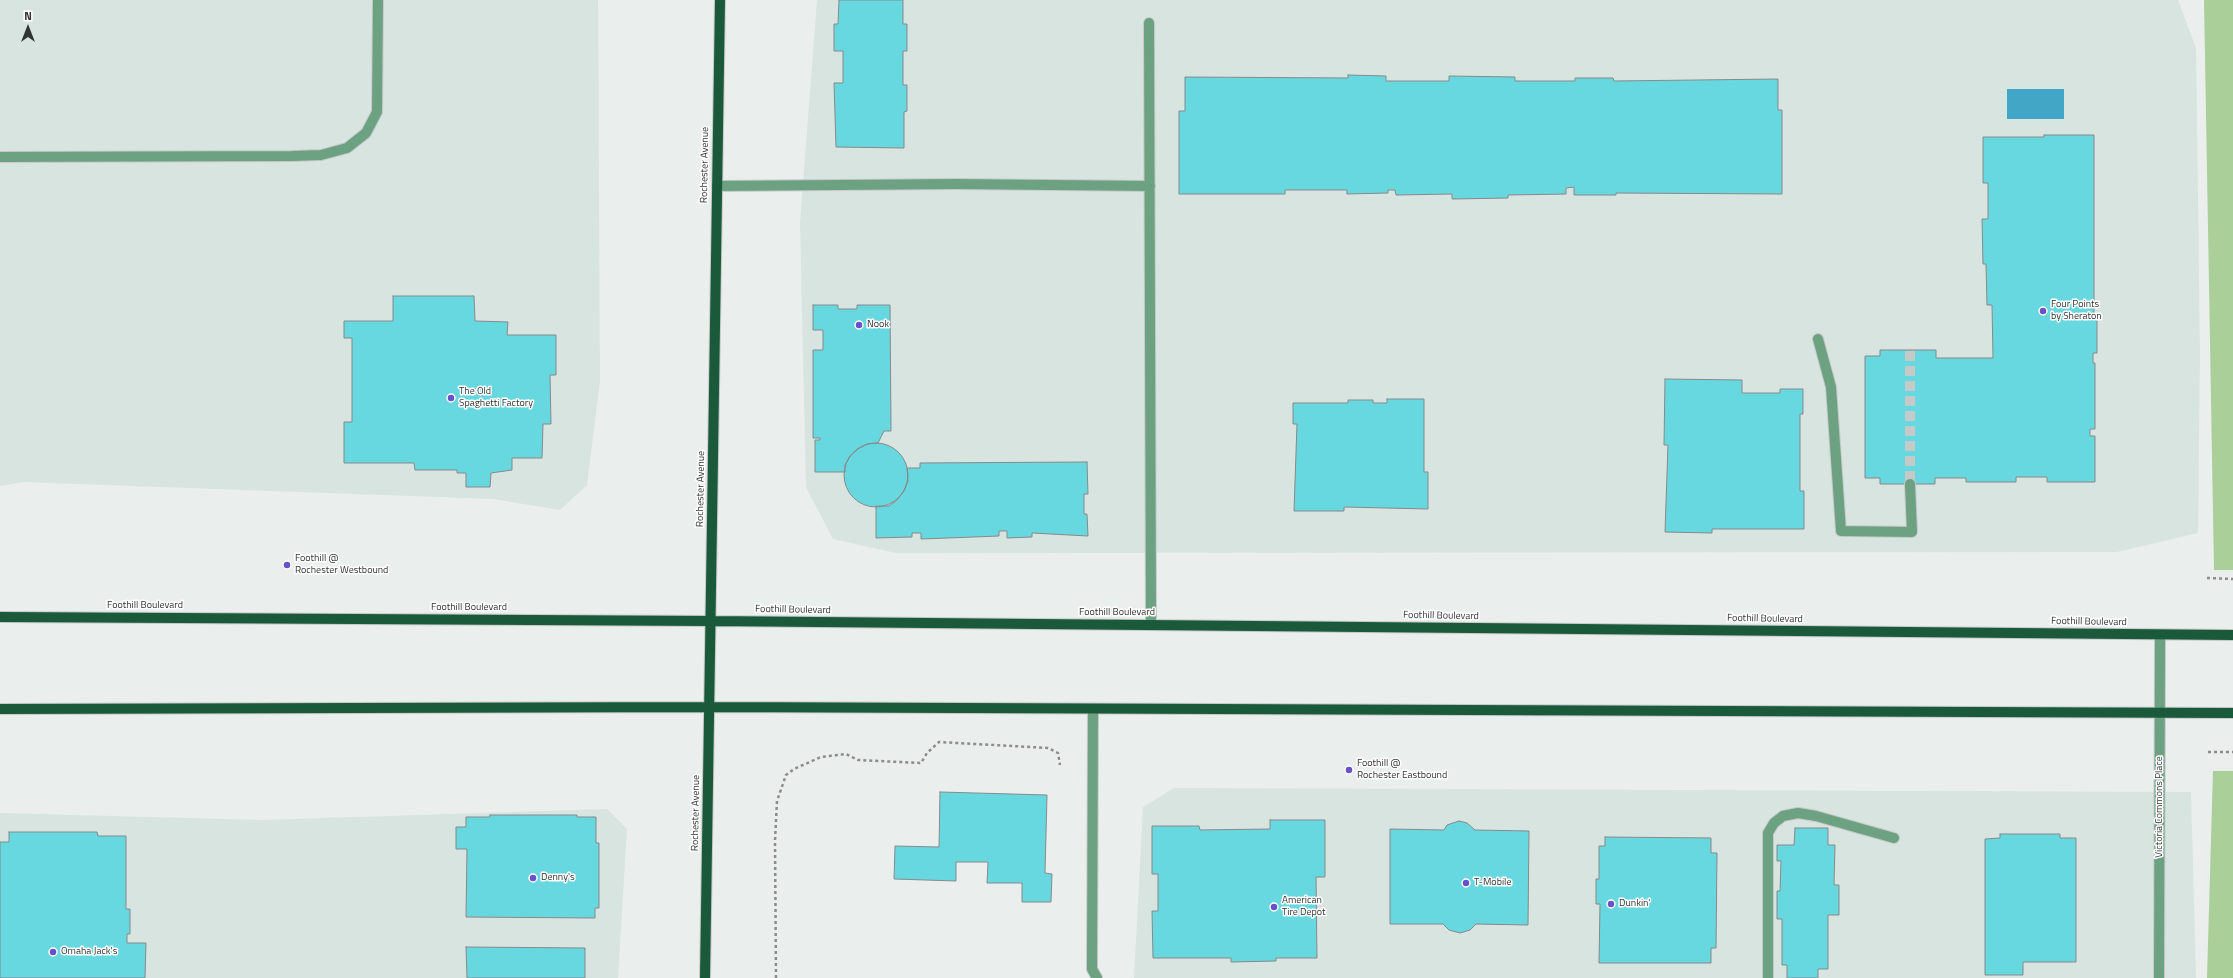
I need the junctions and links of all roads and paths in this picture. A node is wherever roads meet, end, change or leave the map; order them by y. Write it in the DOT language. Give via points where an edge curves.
graph roads {
  1 [pos="378,0"];
  2 [pos="720,0"];
  3 [pos="1149,23"];
  4 [pos="0,157"];
  5 [pos="717,186"];
  6 [pos="1150,186"];
  7 [pos="1818,339"];
  8 [pos="1910,484"];
  9 [pos="2207,578"];
  10 [pos="2233,579"];
  11 [pos="0,618"];
  12 [pos="710,621"];
  13 [pos="1151,625"];
  14 [pos="2160,635"];
  15 [pos="2233,635"];
  16 [pos="709,707"];
  17 [pos="0,708"];
  18 [pos="1093,709"];
  19 [pos="2160,713"];
  20 [pos="2233,713"];
  21 [pos="2208,752"];
  22 [pos="2233,752"];
  23 [pos="1060,765"];
  24 [pos="1894,838"];
  25 [pos="705,978"];
  26 [pos="776,978"];
  27 [pos="1097,978"];
  28 [pos="1768,978"];
  29 [pos="2159,978"];
  1 -- 4 [label="lane" via="377,112 366,133 347,148 321,155 292,156"];
  2 -- 5 [label="main road, Rochester Avenue"];
  3 -- 6 [label="lane"];
  5 -- 6 [label="lane"];
  5 -- 12 [label="main road, Rochester Avenue"];
  6 -- 13 [label="lane"];
  7 -- 8 [label="lane" via="1831,387 1841,531 1912,532"];
  9 -- 10 [label="path"];
  11 -- 12 [label="main road, Foothill Boulevard"];
  12 -- 13 [label="main road, Foothill Boulevard"];
  12 -- 16 [label="main road, Rochester Avenue"];
  13 -- 14 [label="main road, Foothill Boulevard"];
  14 -- 15 [label="main road, Foothill Boulevard"];
  14 -- 19 [label="lane, Victoria Commons Place"];
  16 -- 17 [label="main road"];
  16 -- 18 [label="main road"];
  16 -- 25 [label="main road, Rochester Avenue"];
  18 -- 19 [label="main road"];
  18 -- 27 [label="lane" via="1092,969"];
  19 -- 20 [label="main road"];
  19 -- 29 [label="lane, Victoria Commons Place"];
  21 -- 22 [label="path"];
  23 -- 26 [label="path" via="1058,753 1048,748 938,742 921,764 858,760 846,754 821,757 794,769 786,775 777,808"];
  24 -- 28 [label="lane" via="1804,814 1783,816 1774,823 1768,833"];
}
